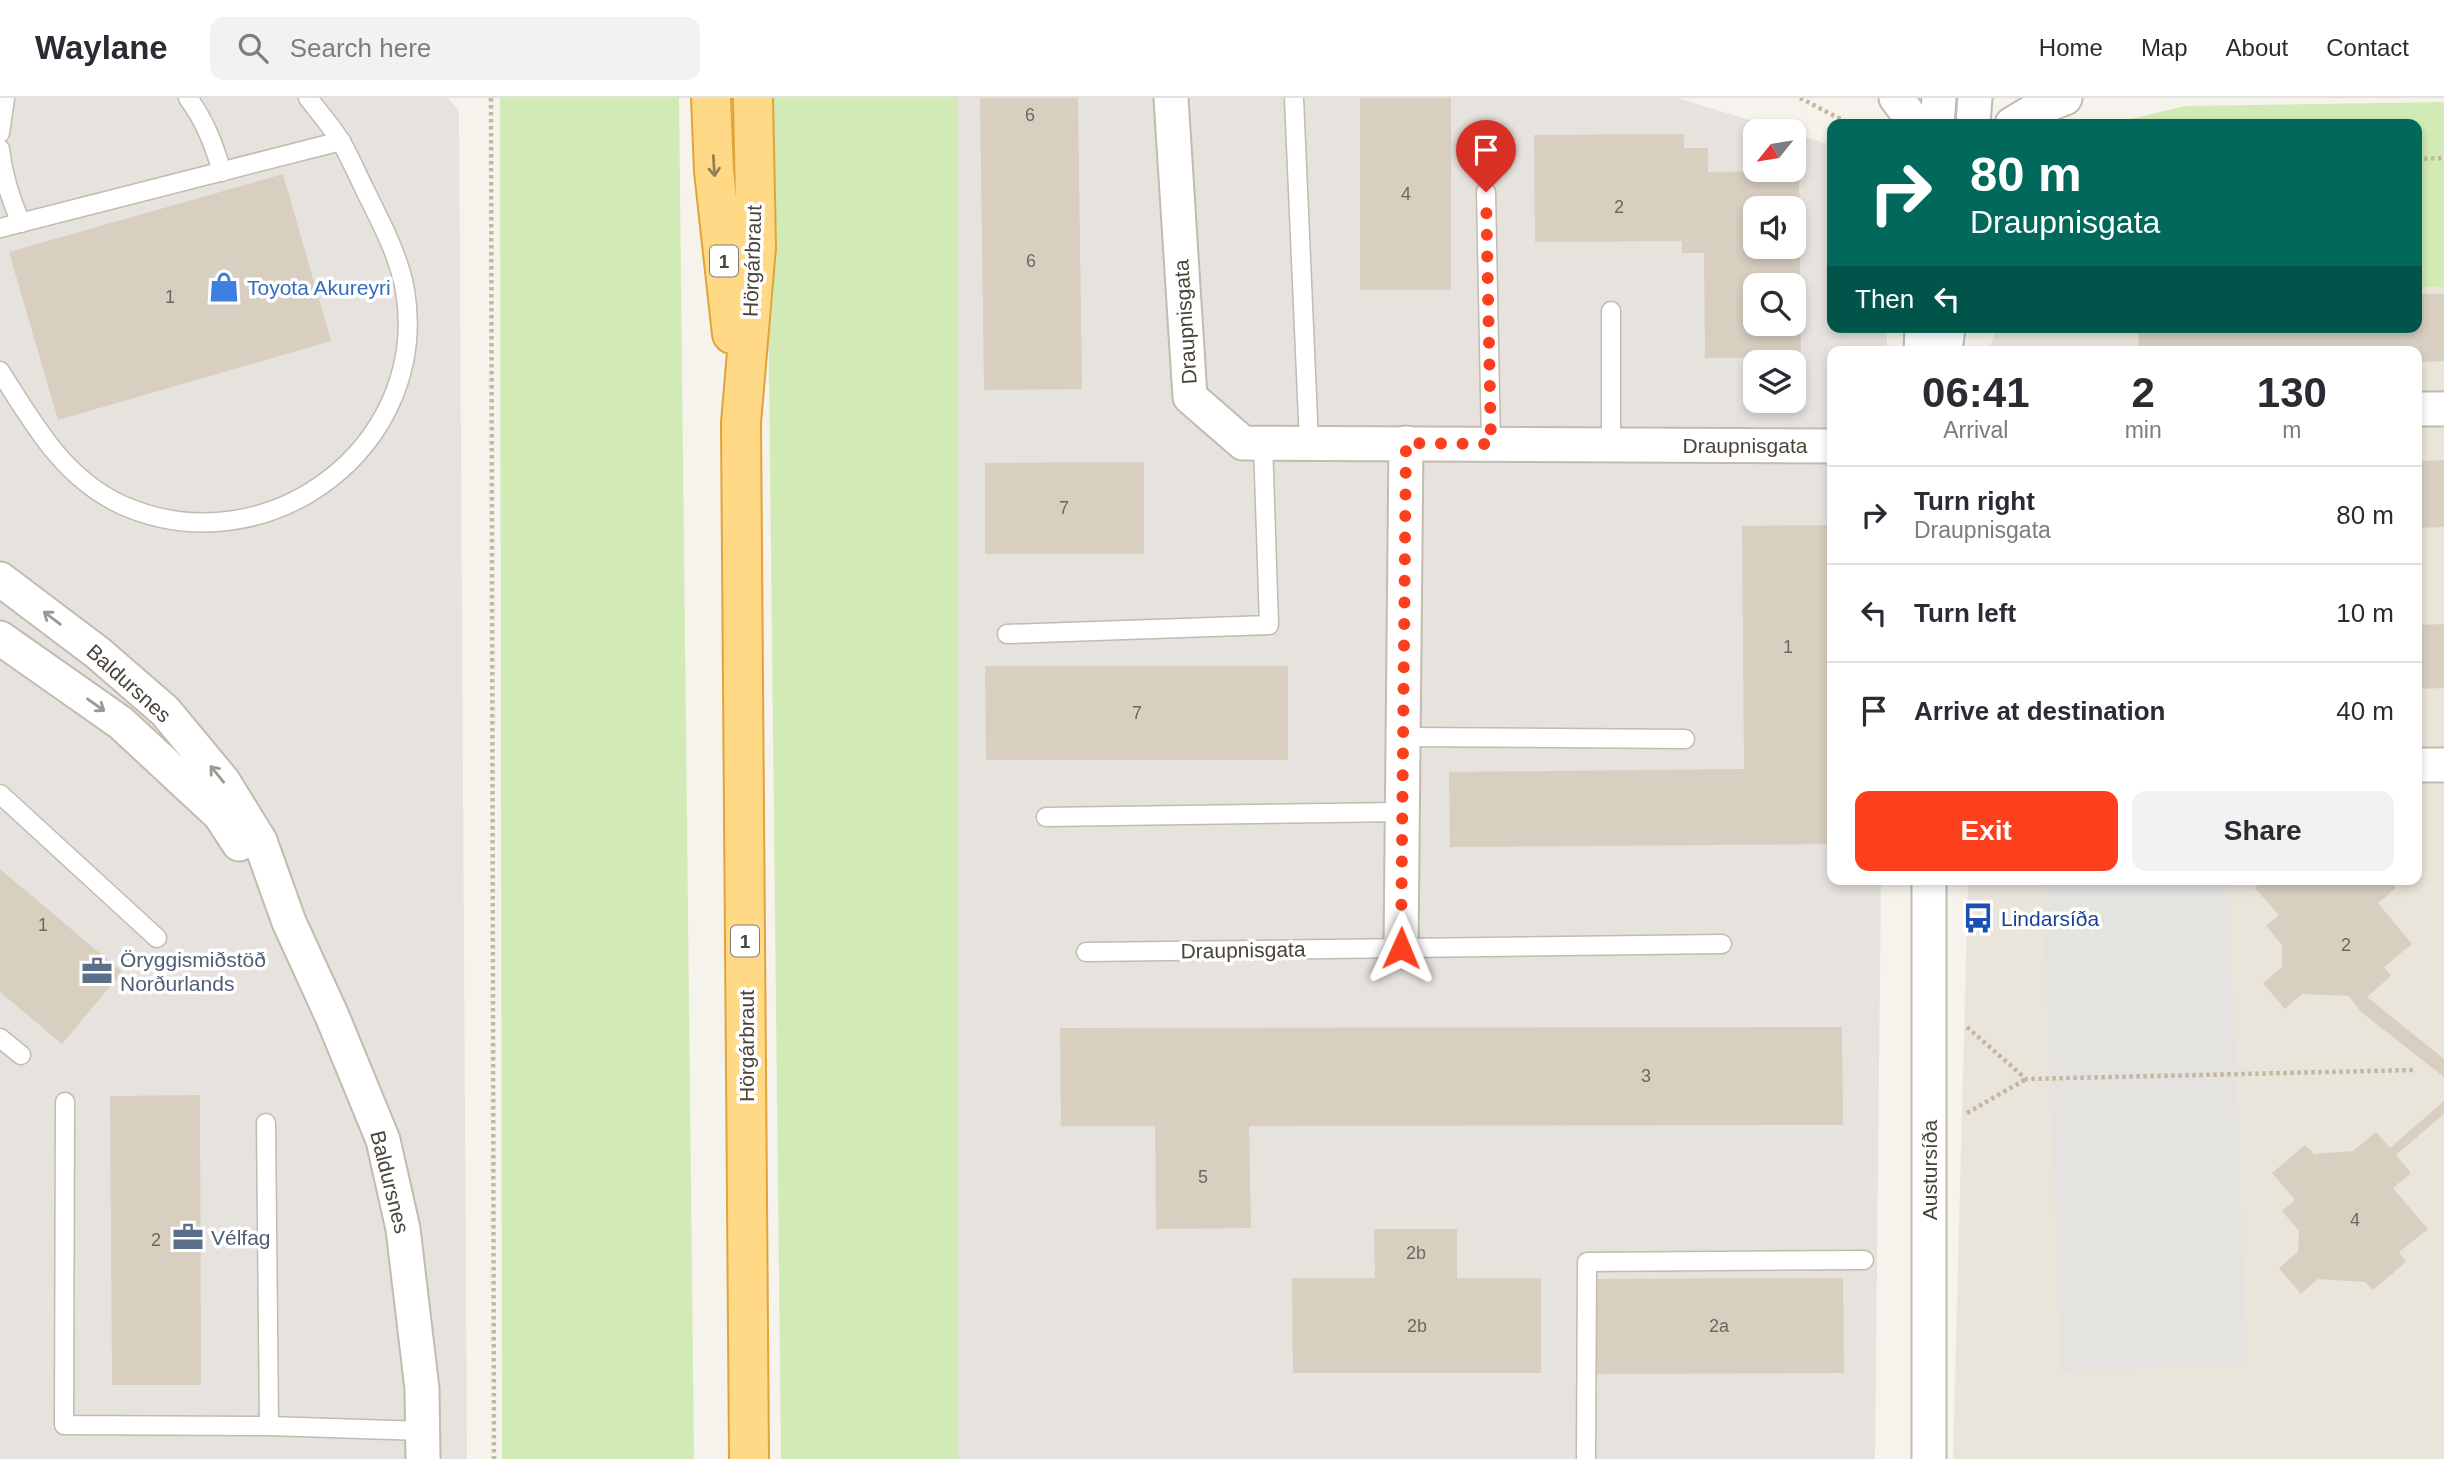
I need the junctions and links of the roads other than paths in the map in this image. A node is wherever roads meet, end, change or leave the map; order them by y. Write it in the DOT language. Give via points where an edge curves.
graph roads {
  1 [pos="5,98"];
  2 [pos="188,98"];
  3 [pos="309,98"];
  4 [pos="710,98"];
  5 [pos="753,98"];
  6 [pos="1171,98"];
  7 [pos="1294,98"];
  8 [pos="1896,98"];
  9 [pos="1939,98"];
  10 [pos="1975,98"];
  11 [pos="2065,98"];
  12 [pos="1912,119"];
  13 [pos="1937,119"];
  14 [pos="1973,119"];
  15 [pos="2020,119"];
  16 [pos="0,133"];
  17 [pos="341,141"];
  18 [pos="0,149"];
  19 [pos="222,172"];
  20 [pos="1486,192"];
  21 [pos="21,223"];
  22 [pos="0,228"];
  23 [pos="1611,311"];
  24 [pos="0,371"];
  25 [pos="2422,409"];
  26 [pos="2444,409"];
  27 [pos="741,423"];
  28 [pos="1263,443"];
  29 [pos="1309,443"];
  30 [pos="1406,443"];
  31 [pos="1491,444"];
  32 [pos="1611,445"];
  33 [pos="1827,446"];
  34 [pos="0,579"];
  35 [pos="1007,634"];
  36 [pos="0,638"];
  37 [pos="1403,737"];
  38 [pos="1685,739"];
  39 [pos="2422,765"];
  40 [pos="2444,765"];
  41 [pos="0,794"];
  42 [pos="1402,812"];
  43 [pos="1046,817"];
  44 [pos="1929,885"];
  45 [pos="289,922"];
  46 [pos="157,938"];
  47 [pos="1722,944"];
  48 [pos="1401,948"];
  49 [pos="1086,953"];
  50 [pos="0,1038"];
  51 [pos="21,1055"];
  52 [pos="65,1102"];
  53 [pos="266,1123"];
  54 [pos="1864,1260"];
  55 [pos="269,1426"];
  56 [pos="423,1445"];
  57 [pos="749,1459"];
  58 [pos="1586,1459"];
  59 [pos="1929,1459"];
  1 -- 16 [label="lane"];
  2 -- 19 [label="lane" via="213,141"];
  3 -- 17 [label="lane"];
  4 -- 27 [label="highway, Hörgárbraut / 1, one-way"];
  5 -- 27 [label="highway, Hörgárbraut / 1" via="756,247"];
  6 -- 28 [label="street, Draupnisgata" via="1190,397 1243,443"];
  7 -- 29 [label="lane"];
  8 -- 12 [label="street"];
  9 -- 13 [label="street"];
  10 -- 14 [label="street"];
  11 -- 15 [label="street"];
  17 -- 19 [label="lane"];
  17 -- 24 [label="lane" via="398,260 407,324 404,357 383,418 365,446 318,490 289,506 223,523 188,523 122,505 65,465"];
  18 -- 21 [label="lane" via="2,171"];
  19 -- 21 [label="lane"];
  20 -- 31 [label="lane"];
  21 -- 22 [label="lane"];
  23 -- 32 [label="lane"];
  25 -- 26 [label="street"];
  27 -- 57 [label="highway, Hörgárbraut / 1"];
  28 -- 29 [label="street, Draupnisgata"];
  28 -- 35 [label="lane" via="1269,625"];
  29 -- 30 [label="street, Draupnisgata"];
  30 -- 31 [label="street, Draupnisgata"];
  30 -- 37 [label="street"];
  31 -- 32 [label="street, Draupnisgata"];
  32 -- 33 [label="street, Draupnisgata"];
  45 -- 34 [label="street, Baldursnes, one-way" via="260,841 223,781 165,711"];
  36 -- 45 [label="street, Baldursnes, one-way" via="121,723 220,815"];
  37 -- 38 [label="lane"];
  37 -- 42 [label="street"];
  39 -- 40 [label="street"];
  41 -- 46 [label="lane"];
  42 -- 43 [label="lane"];
  42 -- 48 [label="street"];
  44 -- 59 [label="street, Austursíða"];
  45 -- 56 [label="street, Baldursnes" via="383,1140 404,1229 422,1389"];
  47 -- 48 [label="lane, Draupnisgata"];
  48 -- 49 [label="lane, Draupnisgata"];
  50 -- 51 [label="lane"];
  52 -- 55 [label="lane" via="64,1425"];
  53 -- 55 [label="lane"];
  54 -- 58 [label="lane" via="1587,1262"];
  55 -- 56 [label="lane"];
}
